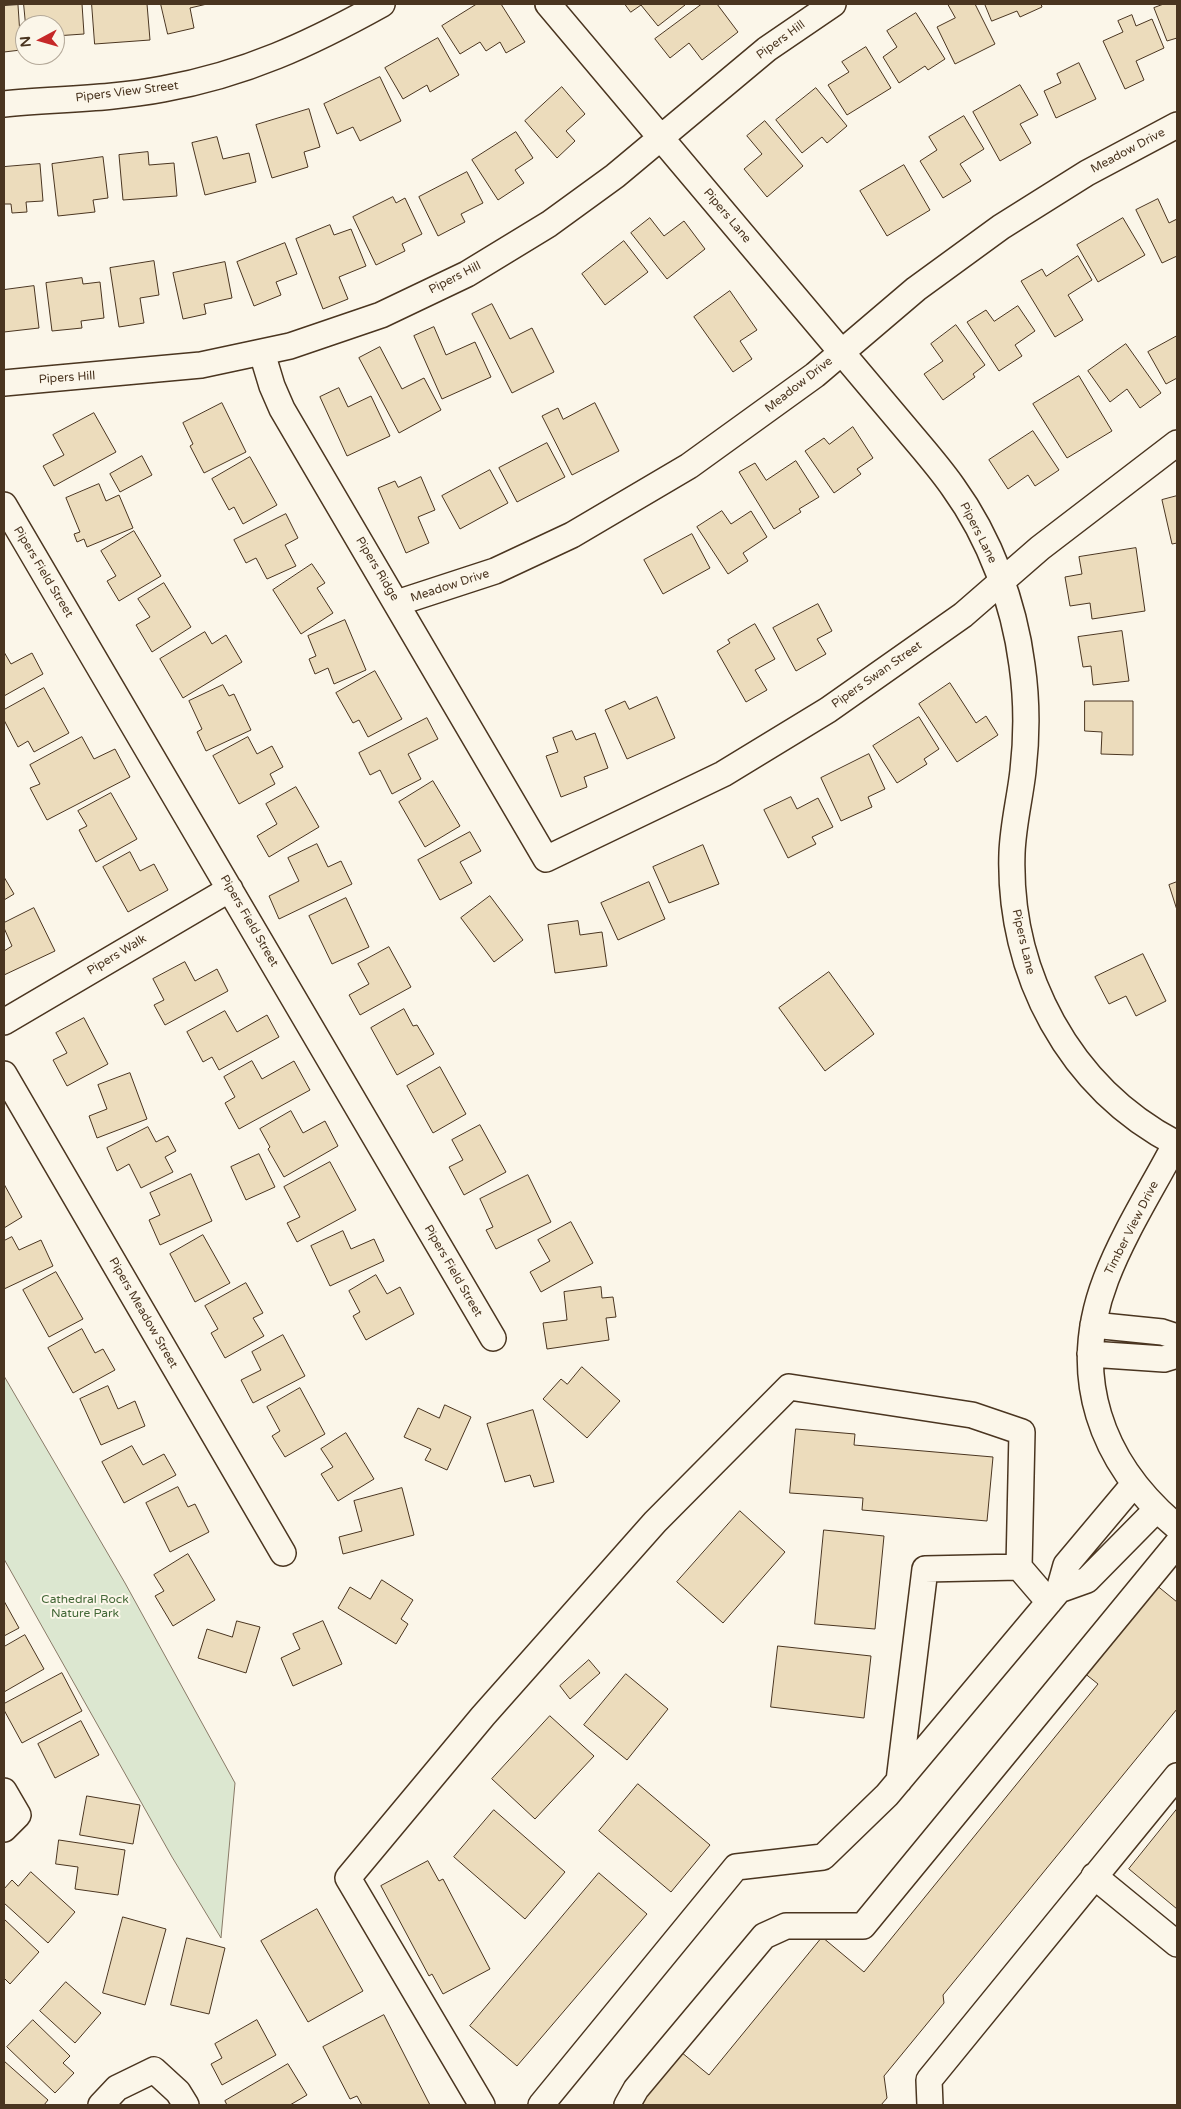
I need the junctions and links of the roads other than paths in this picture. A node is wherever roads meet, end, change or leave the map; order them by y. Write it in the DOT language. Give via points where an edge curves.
graph roads {
  1 [pos="382,4"];
  2 [pos="548,4"];
  3 [pos="833,4"];
  4 [pos="4,104"];
  5 [pos="1177,125"];
  6 [pos="661,139"];
  7 [pos="842,351"];
  8 [pos="262,353"];
  9 [pos="4,383"];
  10 [pos="1177,443"];
  11 [pos="4,505"];
  12 [pos="1001,580"];
  13 [pos="397,603"];
  14 [pos="546,859"];
  15 [pos="230,889"];
  16 [pos="4,1022"];
  17 [pos="4,1074"];
  18 [pos="1177,1144"];
  19 [pos="1094,1325"];
  20 [pos="1177,1337"];
  21 [pos="493,1338"];
  22 [pos="1090,1354"];
  23 [pos="1177,1355"];
  24 [pos="1134,1484"];
  25 [pos="1157,1509"];
  26 [pos="1177,1527"];
  27 [pos="1177,1544"];
  28 [pos="283,1553"];
  29 [pos="1019,1567"];
  30 [pos="1054,1596"];
  31 [pos="1177,1776"];
  32 [pos="898,1781"];
  33 [pos="4,1791"];
  34 [pos="11,1822"];
  35 [pos="1094,1876"];
  36 [pos="1177,1944"];
  37 [pos="101,2105"];
  38 [pos="186,2105"];
  39 [pos="482,2105"];
  40 [pos="541,2105"];
  41 [pos="627,2105"];
  42 [pos="930,2105"];
  1 -- 4 [label="street, Pipers View Street" via="327,35 268,61 207,80 153,91"];
  2 -- 6 [label="street, Pipers Lane"];
  3 -- 6 [label="street, Pipers Hill" via="767,49"];
  5 -- 7 [label="street, Meadow Drive" via="1095,168 1002,227 916,289"];
  6 -- 7 [label="street, Pipers Lane"];
  6 -- 8 [label="street, Pipers Hill" via="549,224 468,274 381,315"];
  7 -- 12 [label="street, Pipers Lane" via="954,488 975,523"];
  7 -- 13 [label="street, Meadow Drive" via="815,375 689,466 572,535 495,571"];
  8 -- 9 [label="street, Pipers Hill" via="201,365"];
  8 -- 13 [label="street, Pipers Ridge" via="282,409"];
  10 -- 12 [label="street, Pipers Swan Street"];
  11 -- 15 [label="street, Pipers Field Street"];
  12 -- 14 [label="street, Pipers Swan Street" via="963,615 828,710 723,774"];
  12 -- 18 [label="street, Pipers Lane" via="1019,645 1026,704 1025,748 1012,873 1015,916 1026,964 1055,1029 1085,1069 1127,1113"];
  13 -- 14 [label="street, Pipers Ridge"];
  15 -- 16 [label="street, Pipers Walk"];
  15 -- 21 [label="street, Pipers Field Street"];
  17 -- 28 [label="street, Pipers Meadow Street"];
  18 -- 19 [label="street, Timber View Drive" via="1115,1258 1101,1293"];
  19 -- 20 [label="street" via="1162,1332"];
  19 -- 22 [label="street, Timber View Drive"];
  22 -- 23 [label="street" via="1164,1359"];
  22 -- 24 [label="street, Timber View Drive" via="1093,1388 1102,1423 1115,1456"];
  24 -- 25 [label="street, Timber View Drive"];
  24 -- 30 [label="street" via="1066,1565"];
  25 -- 26 [label="street, Timber View Drive"];
  25 -- 30 [label="street" via="1087,1580"];
  27 -- 41 [label="street" via="863,1926 786,1926 764,1936 636,2089"];
  29 -- 30 [label="street"];
  29 -- 32 [label="street" via="925,1569"];
  29 -- 39 [label="street" via="1022,1432 972,1415 789,1387 746,1430 642,1537 482,1716 348,1878"];
  30 -- 32 [label="street"];
  31 -- 35 [label="street"];
  32 -- 40 [label="street" via="823,1857 736,1867"];
  33 -- 34 [label="street"];
  35 -- 36 [label="street"];
  35 -- 42 [label="street" via="929,2080"];
  37 -- 38 [label="street" via="117,2088 154,2070 178,2092"];
}
